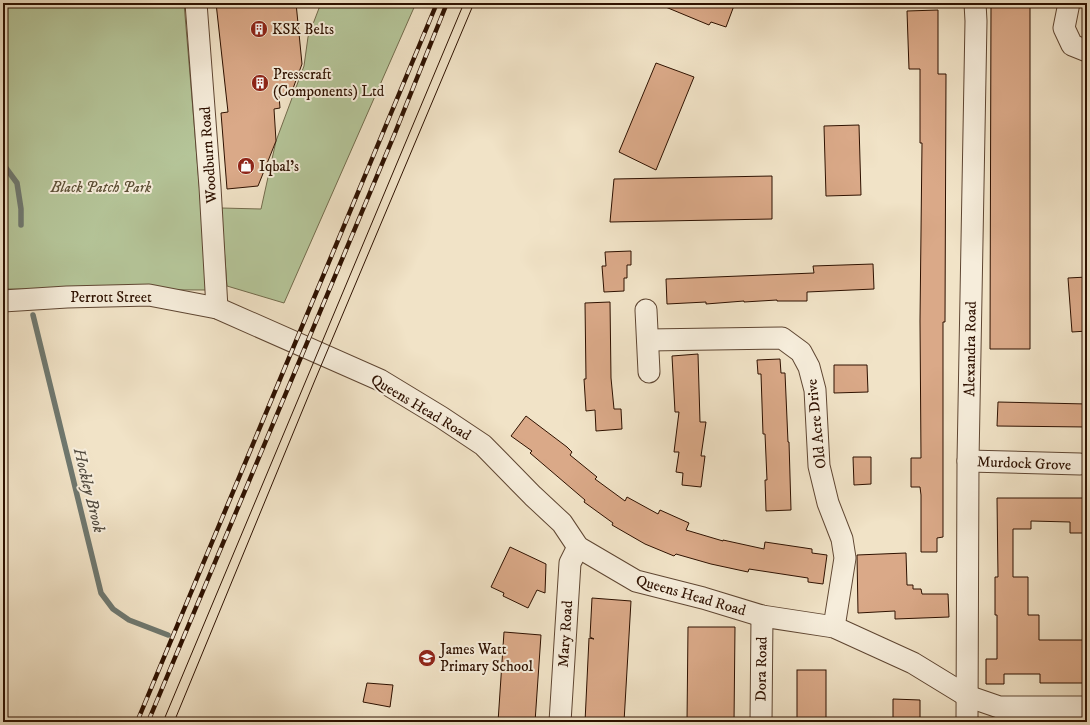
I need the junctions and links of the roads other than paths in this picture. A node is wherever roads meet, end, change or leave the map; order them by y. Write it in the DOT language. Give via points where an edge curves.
graph roads {
  1 [pos="196,3"];
  2 [pos="975,3"];
  3 [pos="1069,3"];
  4 [pos="1087,51"];
  5 [pos="3,301"];
  6 [pos="217,308"];
  7 [pos="646,310"];
  8 [pos="648,340"];
  9 [pos="649,372"];
  10 [pos="968,461"];
  11 [pos="1085,464"];
  12 [pos="578,547"];
  13 [pos="762,616"];
  14 [pos="834,627"];
  15 [pos="967,696"];
  16 [pos="1087,707"];
  17 [pos="560,722"];
  18 [pos="761,722"];
  19 [pos="967,722"];
  1 -- 6 [label="street, Woodburn Road"];
  2 -- 10 [label="street, Alexandra Road"];
  3 -- 4 [label="street" via="1064,28 1072,45"];
  5 -- 6 [label="street, Perrott Street" via="149,295"];
  6 -- 12 [label="street, Queens Head Road" via="380,380 441,417 483,445 562,523"];
  7 -- 8 [label="street"];
  8 -- 9 [label="street"];
  8 -- 14 [label="street, Old Acre Drive" via="782,338 801,352 810,367 815,390 819,466 828,503 842,539 845,558"];
  10 -- 11 [label="street, Murdock Grove"];
  10 -- 15 [label="street, Alexandra Road"];
  12 -- 13 [label="street, Queens Head Road" via="636,581"];
  12 -- 17 [label="street, Mary Road" via="570,563"];
  13 -- 14 [label="street, Queens Head Road"];
  13 -- 18 [label="street, Dora Road"];
  14 -- 15 [label="street, Queens Head Road" via="913,663"];
  15 -- 16 [label="street, Queens Head Road" via="998,706"];
  15 -- 19 [label="street, Alexandra Road"];
}
